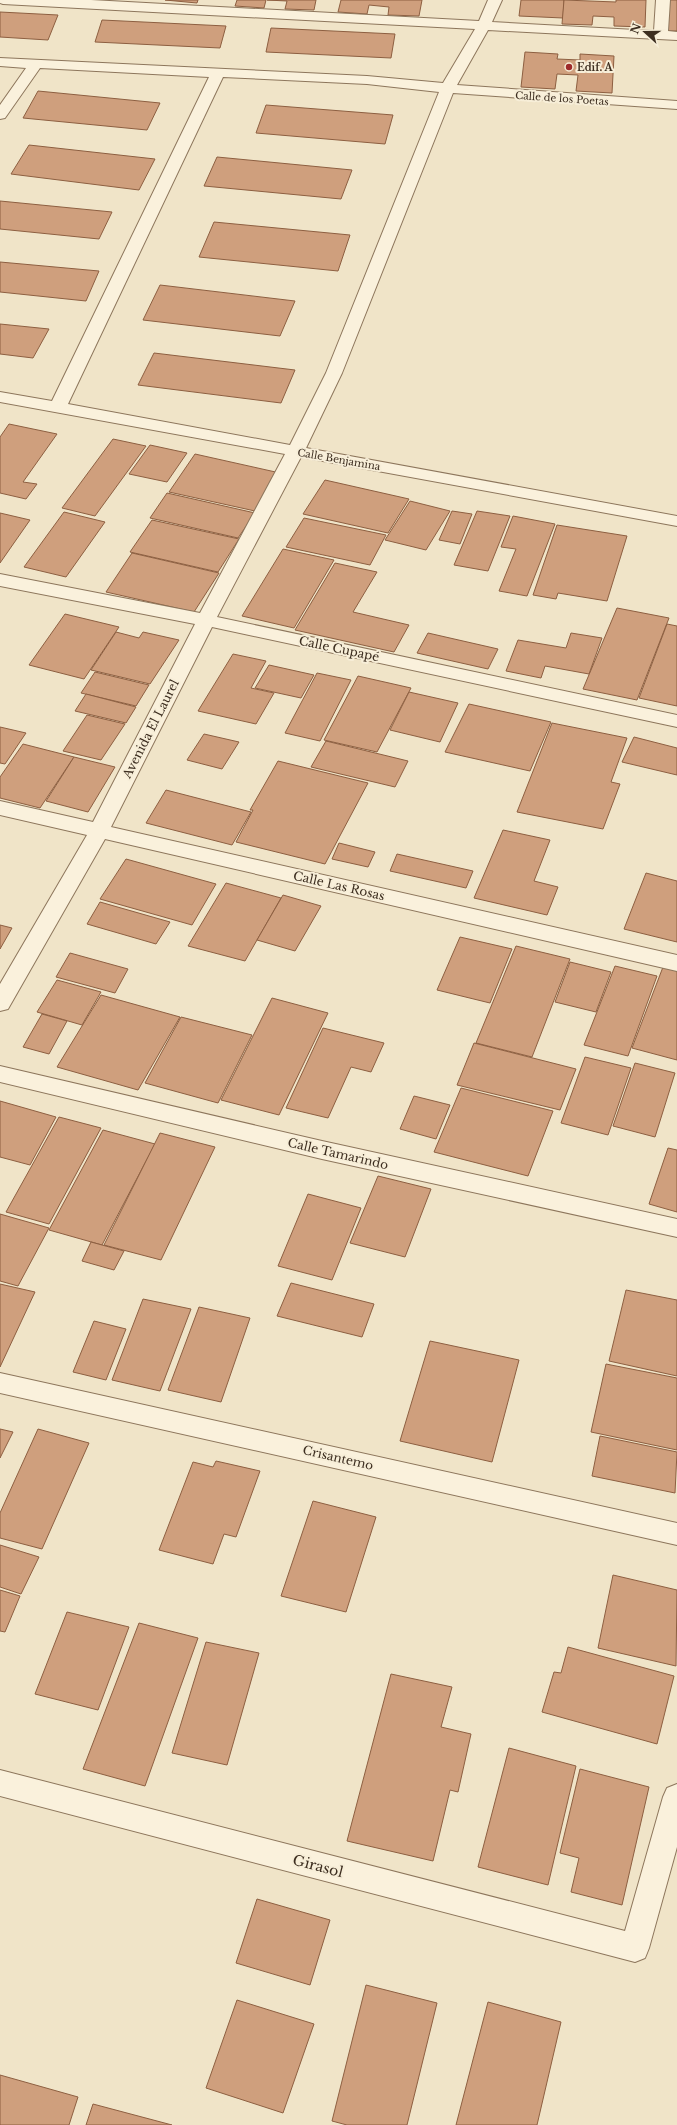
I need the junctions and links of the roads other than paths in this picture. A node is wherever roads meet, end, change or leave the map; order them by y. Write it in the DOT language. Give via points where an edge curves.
graph roads {
  1 [pos="3,0"];
  2 [pos="495,0"];
  3 [pos="663,0"];
  4 [pos="98,2"];
  5 [pos="208,5"];
  6 [pos="483,27"];
  7 [pos="661,36"];
  8 [pos="677,36"];
  9 [pos="0,62"];
  10 [pos="36,64"];
  11 [pos="218,73"];
  12 [pos="448,88"];
  13 [pos="677,105"];
  14 [pos="0,115"];
  15 [pos="0,397"];
  16 [pos="58,407"];
  17 [pos="296,451"];
  18 [pos="677,521"];
  19 [pos="0,580"];
  20 [pos="206,620"];
  21 [pos="677,721"];
  22 [pos="0,808"];
  23 [pos="99,831"];
  24 [pos="677,963"];
  25 [pos="0,1003"];
  26 [pos="0,1074"];
  27 [pos="677,1228"];
  28 [pos="0,1383"];
  29 [pos="677,1534"];
  30 [pos="0,1783"];
  31 [pos="677,1797"];
  1 -- 4 [label="street"];
  2 -- 6 [label="street, Avenida El Laurel"];
  3 -- 7 [label="street"];
  4 -- 5 [label="street"];
  5 -- 6 [label="street" via="323,11"];
  6 -- 7 [label="street"];
  6 -- 12 [label="street, Avenida El Laurel"];
  7 -- 8 [label="street"];
  9 -- 10 [label="street, Calle de los Poetas"];
  10 -- 11 [label="street, Calle de los Poetas"];
  10 -- 14 [label="street"];
  11 -- 12 [label="street, Calle de los Poetas" via="366,80"];
  11 -- 16 [label="street"];
  12 -- 13 [label="street, Calle de los Poetas"];
  12 -- 17 [label="street, Avenida El Laurel" via="334,373"];
  15 -- 16 [label="street, Calle Benjamina"];
  16 -- 17 [label="street, Calle Benjamina"];
  17 -- 18 [label="street, Calle Benjamina"];
  17 -- 20 [label="street, Avenida El Laurel"];
  19 -- 20 [label="street, Calle Cupapé"];
  20 -- 21 [label="street, Calle Cupapé"];
  20 -- 23 [label="street, Avenida El Laurel"];
  22 -- 23 [label="street, Calle Las Rosas"];
  23 -- 24 [label="street, Calle Las Rosas"];
  23 -- 25 [label="street, Avenida El Laurel"];
  26 -- 27 [label="street, Calle Tamarindo" via="322,1150"];
  28 -- 29 [label="street, Crisantemo"];
  30 -- 31 [label="street, Girasol" via="635,1948"];
}
